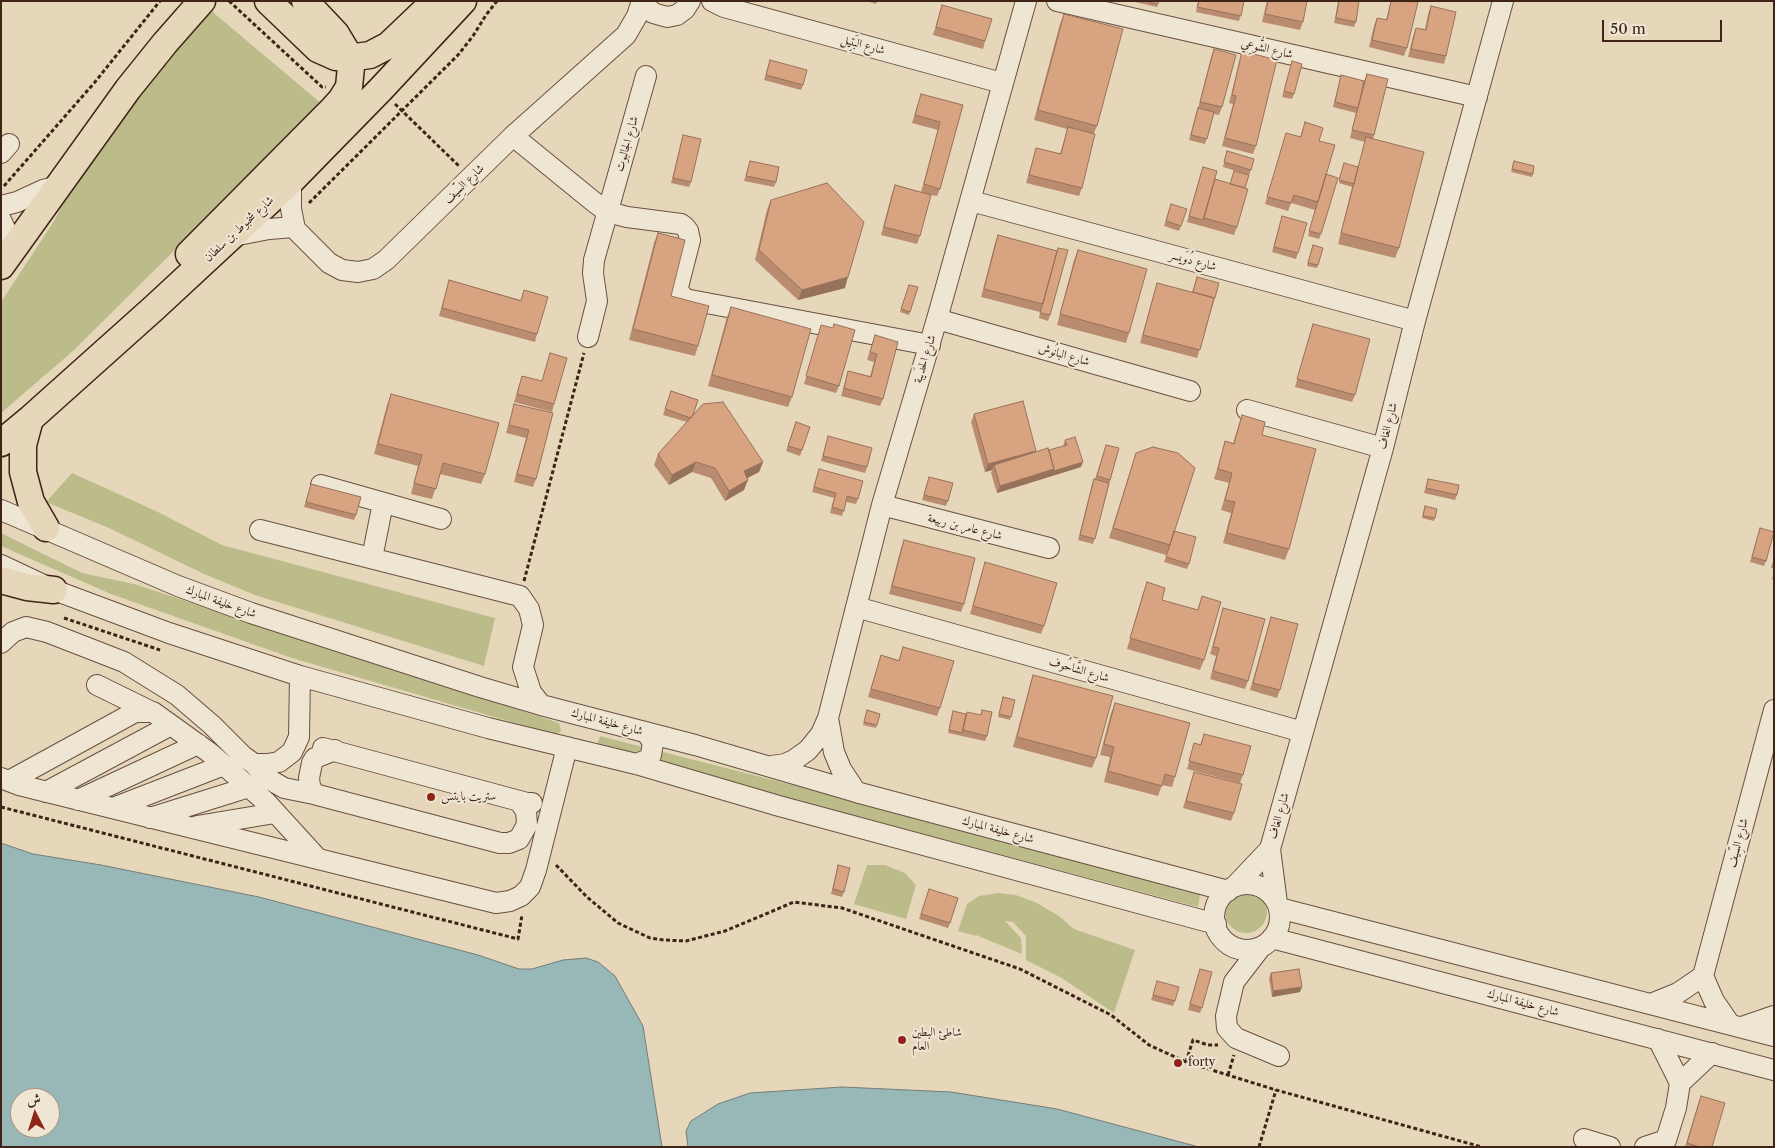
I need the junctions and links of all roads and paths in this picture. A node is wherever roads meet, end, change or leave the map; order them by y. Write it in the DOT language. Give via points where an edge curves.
graph roads {
  1 [pos="160,1"];
  2 [pos="180,1"];
  3 [pos="202,1"];
  4 [pos="229,1"];
  5 [pos="268,1"];
  6 [pos="305,1"];
  7 [pos="435,1"];
  8 [pos="463,1"];
  9 [pos="497,1"];
  10 [pos="643,1"];
  11 [pos="1026,1"];
  12 [pos="1057,1"];
  13 [pos="1503,1"];
  14 [pos="718,4"];
  15 [pos="688,5"];
  16 [pos="667,17"];
  17 [pos="626,35"];
  18 [pos="165,43"];
  19 [pos="348,58"];
  20 [pos="646,76"];
  21 [pos="1002,83"];
  22 [pos="349,87"];
  23 [pos="381,90"];
  24 [pos="1478,97"];
  25 [pos="402,110"];
  26 [pos="513,136"];
  27 [pos="471,177"];
  28 [pos="291,181"];
  29 [pos="59,186"];
  30 [pos="1,189"];
  31 [pos="971,201"];
  32 [pos="1,206"];
  33 [pos="303,209"];
  34 [pos="608,212"];
  35 [pos="1,220"];
  36 [pos="294,227"];
  37 [pos="233,236"];
  38 [pos="6,255"];
  39 [pos="154,308"];
  40 [pos="937,319"];
  41 [pos="1415,321"];
  42 [pos="588,337"];
  43 [pos="930,345"];
  44 [pos="1190,391"];
  45 [pos="1247,410"];
  46 [pos="30,419"];
  47 [pos="1,442"];
  48 [pos="1383,448"];
  49 [pos="321,485"];
  50 [pos="383,503"];
  51 [pos="882,505"];
  52 [pos="1,510"];
  53 [pos="441,519"];
  54 [pos="46,528"];
  55 [pos="260,530"];
  56 [pos="1049,548"];
  57 [pos="372,558"];
  58 [pos="1,565"];
  59 [pos="1,580"];
  60 [pos="54,590"];
  61 [pos="520,596"];
  62 [pos="856,607"];
  63 [pos="1,620"];
  64 [pos="26,628"];
  65 [pos="1,643"];
  66 [pos="524,667"];
  67 [pos="300,676"];
  68 [pos="97,685"];
  69 [pos="480,687"];
  70 [pos="541,705"];
  71 [pos="1774,710"];
  72 [pos="153,712"];
  73 [pos="828,718"];
  74 [pos="171,725"];
  75 [pos="646,732"];
  76 [pos="1303,732"];
  77 [pos="299,737"];
  78 [pos="198,744"];
  79 [pos="567,746"];
  80 [pos="335,750"];
  81 [pos="254,764"];
  82 [pos="636,764"];
  83 [pos="224,765"];
  84 [pos="772,766"];
  85 [pos="5,779"];
  86 [pos="249,787"];
  87 [pos="46,792"];
  88 [pos="856,792"];
  89 [pos="314,794"];
  90 [pos="554,799"];
  91 [pos="78,800"];
  92 [pos="519,800"];
  93 [pos="1,808"];
  94 [pos="113,808"];
  95 [pos="275,812"];
  96 [pos="150,818"];
  97 [pos="190,828"];
  98 [pos="509,843"];
  99 [pos="1270,849"];
  100 [pos="541,850"];
  101 [pos="318,859"];
  102 [pos="536,870"];
  103 [pos="1231,889"];
  104 [pos="1278,906"];
  105 [pos="522,913"];
  106 [pos="1219,932"];
  107 [pos="1266,942"];
  108 [pos="1702,976"];
  109 [pos="1234,982"];
  110 [pos="1651,1004"];
  111 [pos="1774,1016"];
  112 [pos="1736,1025"];
  113 [pos="1774,1036"];
  114 [pos="1658,1038"];
  115 [pos="1222,1045"];
  116 [pos="1228,1050"];
  117 [pos="1712,1053"];
  118 [pos="1235,1054"];
  119 [pos="1243,1056"];
  120 [pos="1279,1056"];
  121 [pos="1186,1062"];
  122 [pos="1774,1070"];
  123 [pos="1228,1075"];
  124 [pos="1680,1083"];
  125 [pos="1276,1090"];
  126 [pos="1584,1139"];
  127 [pos="1259,1147"];
  128 [pos="1482,1147"];
  129 [pos="1610,1147"];
  130 [pos="1645,1147"];
  1 -- 30 [label="path" via="95,82"];
  2 -- 18 [label="main road"];
  3 -- 18 [label="main road"];
  4 -- 22 [label="path" via="322,87"];
  5 -- 19 [label="main road" via="318,49"];
  6 -- 19 [label="main road" via="336,34"];
  7 -- 19 [label="main road" via="390,45 370,55"];
  8 -- 23 [label="main road, شارع شخبوط بن سلطان"];
  9 -- 25 [label="path" via="466,46"];
  10 -- 16 [label="street" via="653,13"];
  10 -- 17 [label="street, شارع السِّيف"];
  11 -- 21 [label="street, شارع الحدَيبة"];
  12 -- 24 [label="street, شارع الشُّوعِي"];
  13 -- 24 [label="street, شارع الغاف"];
  14 -- 15 [label="street, شارع البَتِيل"];
  14 -- 21 [label="street, شارع البَتِيل"];
  15 -- 16 [label="street, شارع السِّيف" via="677,15"];
  16 -- 17 [label="street, شارع السِّيف"];
  17 -- 26 [label="street, شارع السِّيف"];
  18 -- 29 [label="main road"];
  19 -- 22 [label="main road" via="351,67"];
  20 -- 34 [label="street, شارع الجالبوت"];
  21 -- 31 [label="street, شارع الحدَيبة"];
  22 -- 39 [label="main road" via="331,111 171,273"];
  23 -- 25 [label="path"];
  23 -- 28 [label="main road, شارع شخبوط بن سلطان"];
  24 -- 41 [label="street, شارع الغاف"];
  25 -- 27 [label="path"];
  25 -- 33 [label="path"];
  26 -- 27 [label="street, شارع السِّيف"];
  26 -- 34 [label="street"];
  27 -- 36 [label="street, شارع السِّيف" via="373,269 358,272 342,270 329,263"];
  28 -- 36 [label="street"];
  28 -- 37 [label="main road, شارع شخبوط بن سلطان"];
  29 -- 32 [label="street"];
  29 -- 38 [label="main road"];
  31 -- 40 [label="street, شارع الحدَيبة"];
  31 -- 41 [label="street, شارع دُوَيسر"];
  34 -- 42 [label="street, شارع الجالبوت" via="594,260 597,301"];
  34 -- 43 [label="street" via="681,224 688,230 690,240 678,287 684,299"];
  35 -- 38 [label="street"];
  36 -- 37 [label="street"];
  37 -- 39 [label="main road, شارع شخبوط بن سلطان"];
  39 -- 46 [label="main road, شارع شخبوط بن سلطان"];
  40 -- 43 [label="street, شارع الحدَيبة"];
  40 -- 44 [label="street, شارع البانُوش"];
  41 -- 48 [label="street, شارع الغاف"];
  42 -- 61 [label="path"];
  43 -- 51 [label="street, شارع الحدَيبة"];
  45 -- 48 [label="street"];
  46 -- 47 [label="main road, شارع شخبوط بن سلطان"];
  46 -- 54 [label="main road" via="23,445 23,472 31,502"];
  48 -- 76 [label="street, شارع الغاف"];
  49 -- 50 [label="street"];
  50 -- 53 [label="street"];
  50 -- 57 [label="street"];
  51 -- 56 [label="street, شارع عامر بن ربيعة"];
  51 -- 62 [label="street, شارع الحدَيبة"];
  52 -- 54 [label="street, شارع خليفة المبارك"];
  54 -- 69 [label="street, شارع خليفة المبارك" via="178,586 251,613"];
  55 -- 57 [label="street"];
  57 -- 61 [label="street"];
  58 -- 60 [label="street"];
  59 -- 60 [label="main road"];
  60 -- 67 [label="street" via="169,633"];
  61 -- 66 [label="street" via="529,609 533,625"];
  62 -- 73 [label="street, شارع الحدَيبة"];
  62 -- 76 [label="street, شارع الشَّاحُوف"];
  63 -- 64 [label="street"];
  64 -- 65 [label="street" via="14,632"];
  64 -- 81 [label="street" via="124,662 177,695"];
  66 -- 69 [label="street" via="515,677"];
  66 -- 70 [label="street" via="532,692"];
  67 -- 77 [label="street"];
  67 -- 79 [label="street" via="488,728"];
  68 -- 72 [label="street"];
  69 -- 70 [label="street, شارع خليفة المبارك"];
  70 -- 75 [label="street, شارع خليفة المبارك"];
  71 -- 108 [label="street, شارع السِّيف"];
  72 -- 74 [label="street"];
  72 -- 85 [label="street" via="135,712"];
  73 -- 84 [label="street, شارع الحدَيبة" via="822,734 808,750 794,760"];
  73 -- 88 [label="street, شارع الحدَيبة" via="840,770"];
  74 -- 78 [label="street"];
  74 -- 87 [label="street"];
  75 -- 82 [label="street" via="653,742 651,755"];
  75 -- 84 [label="street, شارع خليفة المبارك"];
  76 -- 99 [label="street, شارع الغاف"];
  77 -- 80 [label="street" via="314,747"];
  77 -- 81 [label="street" via="292,752 279,762"];
  78 -- 83 [label="street"];
  78 -- 91 [label="street"];
  79 -- 82 [label="street"];
  79 -- 90 [label="street"];
  80 -- 89 [label="street" via="315,758 312,763 309,778"];
  80 -- 92 [label="street"];
  81 -- 89 [label="street" via="267,778 284,788"];
  82 -- 106 [label="street"];
  83 -- 86 [label="street"];
  83 -- 94 [label="street"];
  84 -- 88 [label="street, شارع خليفة المبارك"];
  85 -- 87 [label="street"];
  86 -- 95 [label="street"];
  86 -- 96 [label="street"];
  87 -- 91 [label="street"];
  88 -- 103 [label="street, شارع خليفة المبارك"];
  89 -- 98 [label="street"];
  90 -- 92 [label="street" via="532,803"];
  90 -- 100 [label="street"];
  91 -- 94 [label="street"];
  92 -- 98 [label="street" via="526,811 527,825 519,839"];
  93 -- 105 [label="path" via="518,939"];
  94 -- 96 [label="street"];
  95 -- 97 [label="street"];
  95 -- 101 [label="street"];
  96 -- 97 [label="street"];
  97 -- 101 [label="street"];
  98 -- 102 [label="street" via="522,850"];
  99 -- 103 [label="street, شارع الغاف"];
  99 -- 104 [label="street, شارع الغاف"];
  100 -- 102 [label="street"];
  100 -- 121 [label="path" via="605,913 650,938 686,941 725,931 794,902 842,908 1020,969 1111,1015 1150,1045"];
  101 -- 102 [label="street" via="496,903 521,896 530,887"];
  103 -- 104 [label="street" via="1244,884 1259,886 1272,894"];
  103 -- 106 [label="street" via="1218,901 1215,910"];
  104 -- 107 [label="street" via="1280,923 1276,933"];
  104 -- 110 [label="street"];
  106 -- 107 [label="street" via="1231,945 1241,949 1251,949"];
  106 -- 109 [label="street"];
  107 -- 109 [label="street"];
  107 -- 114 [label="street, شارع خليفة المبارك"];
  108 -- 110 [label="street" via="1678,993"];
  108 -- 112 [label="street" via="1714,1001"];
  109 -- 120 [label="street" via="1226,1016 1228,1028 1236,1038"];
  110 -- 112 [label="street"];
  111 -- 112 [label="street"];
  112 -- 113 [label="street"];
  114 -- 117 [label="street, شارع خليفة المبارك"];
  114 -- 124 [label="street"];
  115 -- 121 [label="path" via="1193,1040"];
  116 -- 118 [label="path"];
  117 -- 122 [label="street, شارع خليفة المبارك"];
  117 -- 124 [label="street"];
  118 -- 119 [label="path"];
  118 -- 123 [label="path"];
  121 -- 123 [label="path"];
  123 -- 125 [label="path"];
  124 -- 130 [label="street" via="1666,1140"];
  125 -- 127 [label="path"];
  125 -- 128 [label="path"];
  126 -- 129 [label="street"];
}
